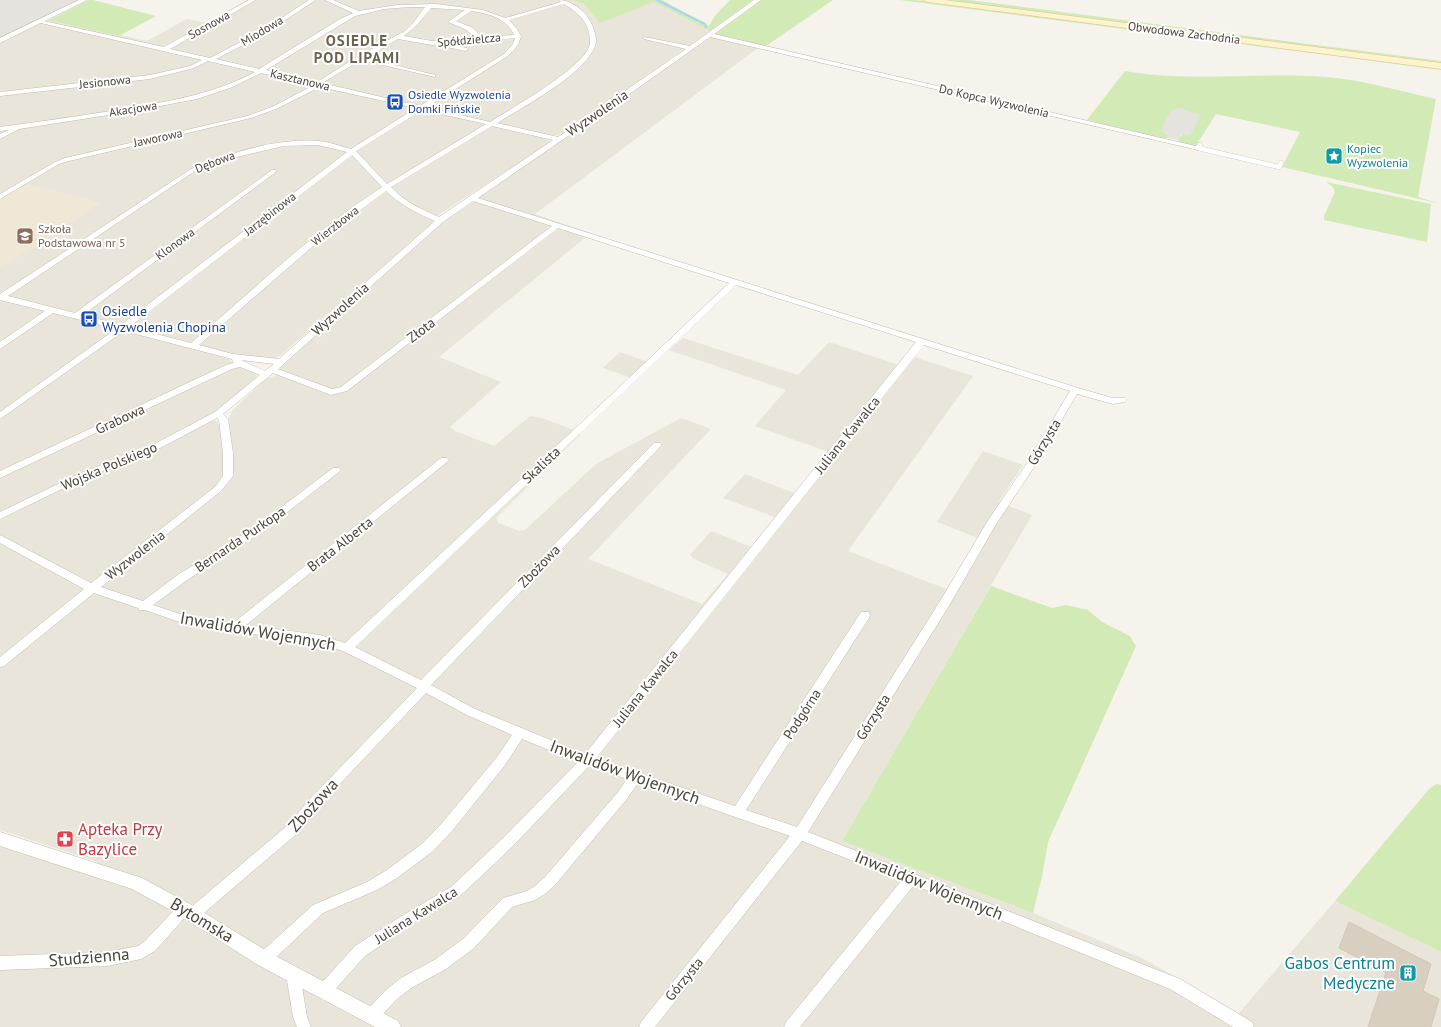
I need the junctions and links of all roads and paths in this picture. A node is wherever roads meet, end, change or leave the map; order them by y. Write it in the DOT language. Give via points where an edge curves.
graph roads {
  1 [pos="84,0"];
  2 [pos="253,0"];
  3 [pos="313,0"];
  4 [pos="328,0"];
  5 [pos="758,0"];
  6 [pos="927,0"];
  7 [pos="564,1"];
  8 [pos="426,4"];
  9 [pos="470,9"];
  10 [pos="358,13"];
  11 [pos="504,20"];
  12 [pos="41,21"];
  13 [pos="709,35"];
  14 [pos="518,36"];
  15 [pos="397,37"];
  16 [pos="646,38"];
  17 [pos="480,39"];
  18 [pos="0,41"];
  19 [pos="432,43"];
  20 [pos="691,48"];
  21 [pos="165,49"];
  22 [pos="465,49"];
  23 [pos="359,58"];
  24 [pos="209,59"];
  25 [pos="1441,66"];
  26 [pos="262,71"];
  27 [pos="433,76"];
  28 [pos="318,84"];
  29 [pos="0,94"];
  30 [pos="422,108"];
  31 [pos="492,124"];
  32 [pos="19,127"];
  33 [pos="0,129"];
  34 [pos="0,137"];
  35 [pos="558,139"];
  36 [pos="1199,147"];
  37 [pos="352,151"];
  38 [pos="1280,165"];
  39 [pos="274,171"];
  40 [pos="387,188"];
  41 [pos="0,197"];
  42 [pos="471,198"];
  43 [pos="440,220"];
  44 [pos="558,225"];
  45 [pos="734,282"];
  46 [pos="1,298"];
  47 [pos="51,310"];
  48 [pos="77,316"];
  49 [pos="123,328"];
  50 [pos="922,342"];
  51 [pos="0,346"];
  52 [pos="193,346"];
  53 [pos="233,358"];
  54 [pos="281,362"];
  55 [pos="241,364"];
  56 [pos="270,372"];
  57 [pos="1075,390"];
  58 [pos="1122,400"];
  59 [pos="218,414"];
  60 [pos="0,416"];
  61 [pos="657,445"];
  62 [pos="444,460"];
  63 [pos="336,470"];
  64 [pos="0,475"];
  65 [pos="0,516"];
  66 [pos="0,539"];
  67 [pos="92,588"];
  68 [pos="143,607"];
  69 [pos="865,615"];
  70 [pos="236,627"];
  71 [pos="347,648"];
  72 [pos="0,663"];
  73 [pos="423,687"];
  74 [pos="520,734"];
  75 [pos="587,760"];
  76 [pos="636,776"];
  77 [pos="738,812"];
  78 [pos="800,834"];
  79 [pos="0,839"];
  80 [pos="912,878"];
  81 [pos="188,912"];
  82 [pos="264,959"];
  83 [pos="0,963"];
  84 [pos="293,974"];
  85 [pos="324,991"];
  86 [pos="371,1016"];
  87 [pos="304,1027"];
  88 [pos="392,1027"];
  89 [pos="646,1027"];
  90 [pos="791,1027"];
  91 [pos="1247,1027"];
  1 -- 12 [label="street"];
  2 -- 21 [label="street, Sosnowa"];
  3 -- 24 [label="street, Miodowa" via="256,36"];
  4 -- 10 [label="street"];
  5 -- 13 [label="street, Wyzwolenia"];
  6 -- 25 [label="main road, Obwodowa Zachodnia"];
  7 -- 11 [label="street"];
  7 -- 31 [label="street, Wierzbowa" via="588,20 593,43 583,59 566,75"];
  8 -- 9 [label="street, Akacjowa"];
  8 -- 10 [label="street, Akacjowa"];
  8 -- 15 [label="street" via="418,21"];
  9 -- 11 [label="street, Akacjowa" via="491,13"];
  9 -- 17 [label="street" via="451,22 477,33"];
  10 -- 26 [label="street, Akacjowa"];
  11 -- 14 [label="street"];
  12 -- 18 [label="street"];
  12 -- 21 [label="street, Kasztanowa"];
  13 -- 20 [label="street, Wyzwolenia"];
  13 -- 36 [label="street, Do Kopca Wyzwolenia"];
  14 -- 17 [label="street, Spółdzielcza"];
  14 -- 30 [label="street, Jarzębinowa" via="517,44 506,55"];
  15 -- 19 [label="street, Spółdzielcza"];
  15 -- 23 [label="street"];
  16 -- 20 [label="street"];
  17 -- 19 [label="street, Spółdzielcza"];
  19 -- 22 [label="street"];
  20 -- 35 [label="street, Wyzwolenia"];
  21 -- 24 [label="street, Kasztanowa"];
  23 -- 27 [label="street"];
  23 -- 28 [label="street"];
  24 -- 26 [label="street, Kasztanowa"];
  24 -- 29 [label="street, Jesionowa" via="192,67 150,77"];
  26 -- 28 [label="street, Kasztanowa"];
  26 -- 32 [label="street, Akacjowa" via="214,93 185,100"];
  28 -- 30 [label="street, Kasztanowa"];
  28 -- 41 [label="street, Jaworowa" via="274,108 249,117 67,159"];
  30 -- 31 [label="street, Kasztanowa"];
  30 -- 37 [label="street, Jarzębinowa"];
  31 -- 35 [label="street, Kasztanowa"];
  31 -- 40 [label="street, Wierzbowa"];
  32 -- 33 [label="street, Akacjowa"];
  32 -- 34 [label="street"];
  35 -- 42 [label="street, Wyzwolenia"];
  36 -- 38 [label="street, Do Kopca Wyzwolenia"];
  37 -- 40 [label="street"];
  37 -- 46 [label="street, Dębowa" via="318,143 284,144 242,152 210,162 176,180"];
  37 -- 49 [label="street, Jarzębinowa"];
  39 -- 48 [label="street, Klonowa"];
  40 -- 43 [label="street" via="414,209"];
  40 -- 52 [label="street, Wierzbowa" via="321,236"];
  42 -- 43 [label="street, Wyzwolenia"];
  42 -- 44 [label="street"];
  43 -- 54 [label="street, Wyzwolenia"];
  44 -- 45 [label="street"];
  44 -- 56 [label="street, Złota" via="344,389 331,392"];
  45 -- 50 [label="street"];
  45 -- 71 [label="street, Skalista"];
  46 -- 47 [label="street"];
  47 -- 48 [label="street"];
  47 -- 51 [label="street"];
  48 -- 49 [label="street"];
  49 -- 52 [label="street"];
  49 -- 60 [label="street, Jarzębinowa"];
  50 -- 57 [label="street"];
  50 -- 75 [label="street, Juliana Kawalca"];
  52 -- 53 [label="street"];
  53 -- 54 [label="street"];
  53 -- 55 [label="street, Złota"];
  54 -- 56 [label="street, Wyzwolenia"];
  55 -- 56 [label="street, Złota"];
  55 -- 64 [label="street, Grabowa" via="229,367"];
  56 -- 59 [label="street, Wyzwolenia"];
  57 -- 58 [label="street"];
  57 -- 78 [label="street, Górzysta"];
  59 -- 65 [label="street, Wojska Polskiego" via="142,454 88,473"];
  59 -- 67 [label="street, Wyzwolenia" via="223,419 228,453 228,476 218,490"];
  61 -- 73 [label="street, Zbożowa"];
  62 -- 70 [label="street, Brata Alberta"];
  63 -- 68 [label="street, Bernarda Purkopa" via="259,529 183,576"];
  66 -- 67 [label="street, Inwalidów Wojennych"];
  67 -- 68 [label="street, Inwalidów Wojennych"];
  67 -- 72 [label="street, Wyzwolenia"];
  68 -- 70 [label="street, Inwalidów Wojennych" via="188,621"];
  69 -- 77 [label="street, Podgórna"];
  70 -- 71 [label="street, Inwalidów Wojennych" via="320,639"];
  71 -- 73 [label="street, Inwalidów Wojennych"];
  73 -- 74 [label="street, Inwalidów Wojennych"];
  73 -- 81 [label="street, Zbożowa" via="312,805 294,828"];
  74 -- 75 [label="street, Inwalidów Wojennych"];
  74 -- 82 [label="street" via="447,827 428,847 372,886 318,909"];
  75 -- 76 [label="street, Inwalidów Wojennych"];
  75 -- 85 [label="street, Juliana Kawalca" via="507,843 456,891 360,951"];
  76 -- 77 [label="street, Inwalidów Wojennych"];
  76 -- 86 [label="street" via="571,857 540,890 530,896 508,902 469,943 441,964 406,983 390,995"];
  77 -- 78 [label="street, Inwalidów Wojennych"];
  78 -- 80 [label="street, Inwalidów Wojennych"];
  78 -- 89 [label="street, Górzysta"];
  79 -- 81 [label="street, Bytomska" via="136,883"];
  80 -- 90 [label="street"];
  80 -- 91 [label="street, Inwalidów Wojennych" via="1175,984"];
  81 -- 82 [label="street, Bytomska"];
  81 -- 83 [label="street, Studzienna" via="142,952 107,959"];
  82 -- 84 [label="street, Bytomska"];
  84 -- 85 [label="street, Bytomska"];
  84 -- 87 [label="street"];
  85 -- 86 [label="street, Bytomska"];
  86 -- 88 [label="street, Bytomska"];
}
